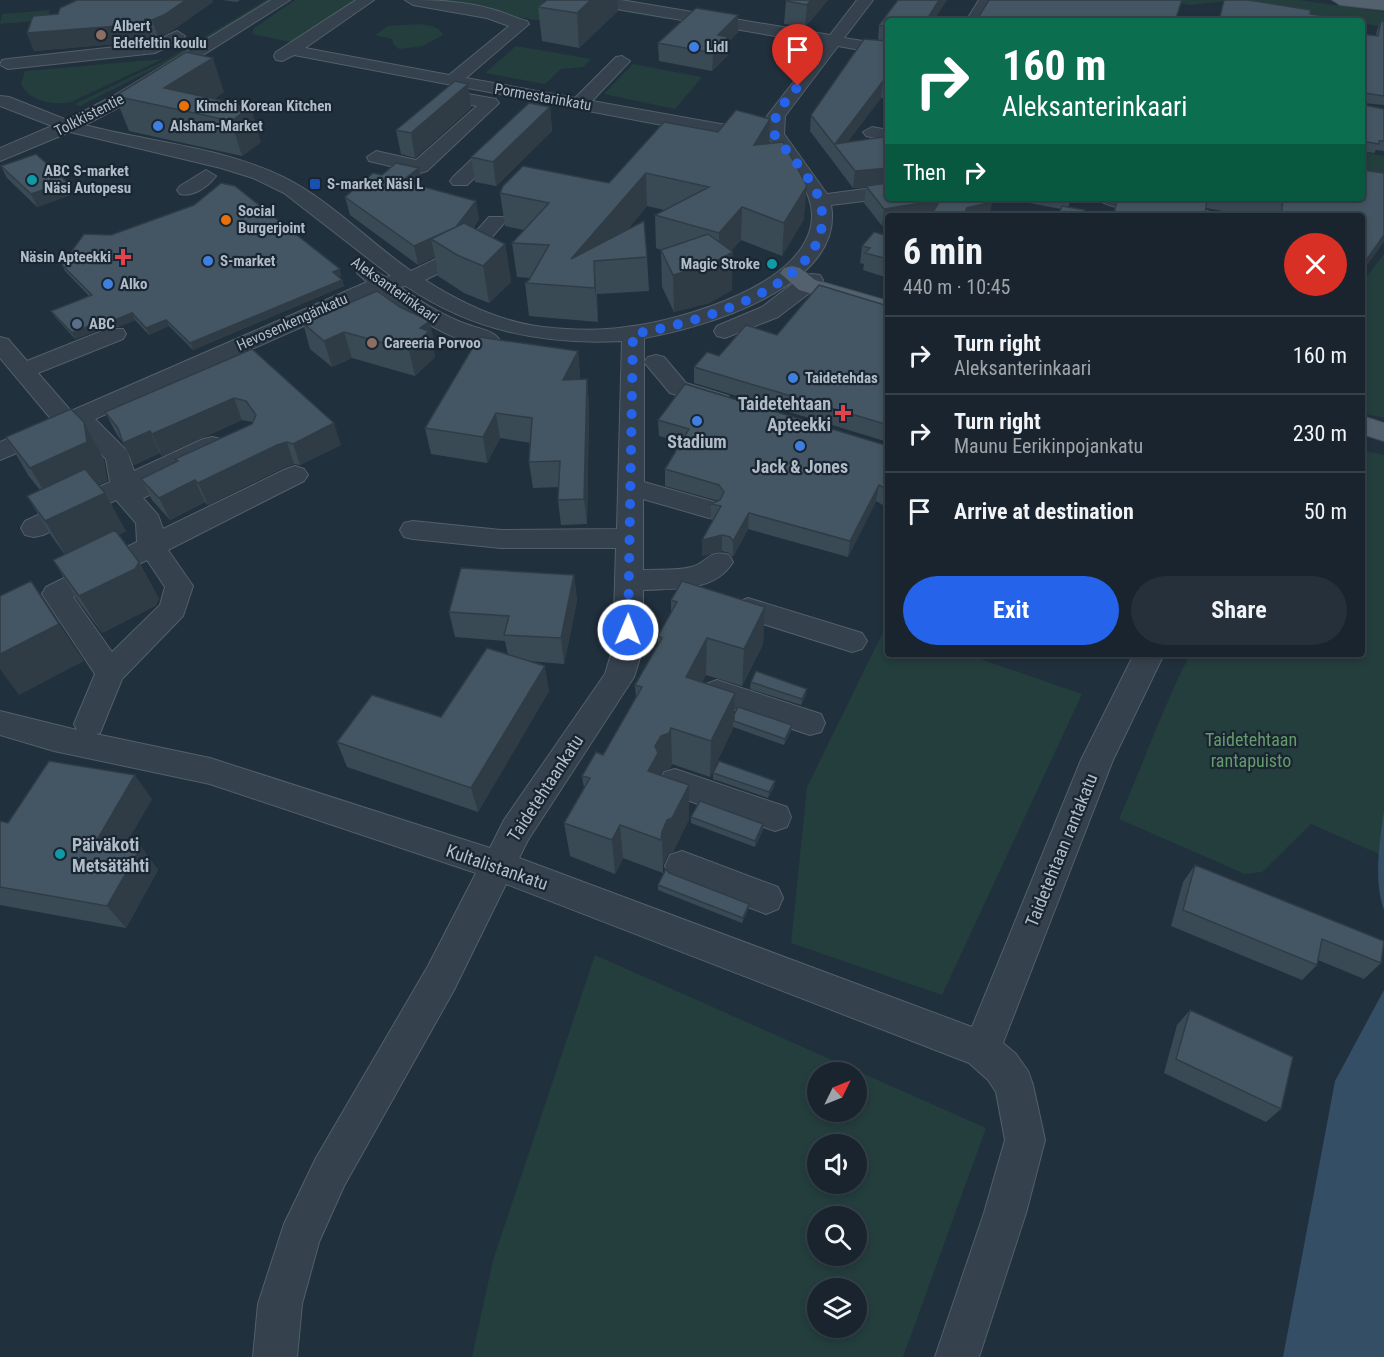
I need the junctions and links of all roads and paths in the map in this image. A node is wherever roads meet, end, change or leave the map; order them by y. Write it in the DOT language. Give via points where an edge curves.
graph roads {
  1 [pos="282,0"];
  2 [pos="366,0"];
  3 [pos="413,0"];
  4 [pos="665,0"];
  5 [pos="865,0"];
  6 [pos="884,0"];
  7 [pos="987,0"];
  8 [pos="1350,0"];
  9 [pos="605,2"];
  10 [pos="683,3"];
  11 [pos="1384,5"];
  12 [pos="976,18"];
  13 [pos="177,36"];
  14 [pos="833,40"];
  15 [pos="851,44"];
  16 [pos="291,50"];
  17 [pos="885,50"];
  18 [pos="622,61"];
  19 [pos="4,63"];
  20 [pos="381,67"];
  21 [pos="364,80"];
  22 [pos="453,80"];
  23 [pos="481,86"];
  24 [pos="2,93"];
  25 [pos="548,98"];
  26 [pos="466,99"];
  27 [pos="579,104"];
  28 [pos="802,110"];
  29 [pos="532,113"];
  30 [pos="516,128"];
  31 [pos="51,129"];
  32 [pos="774,134"];
  33 [pos="0,145"];
  34 [pos="0,155"];
  35 [pos="376,157"];
  36 [pos="206,176"];
  37 [pos="460,181"];
  38 [pos="187,190"];
  39 [pos="885,192"];
  40 [pos="829,200"];
  41 [pos="1109,201"];
  42 [pos="1184,213"];
  43 [pos="496,221"];
  44 [pos="806,277"];
  45 [pos="395,285"];
  46 [pos="885,293"];
  47 [pos="885,308"];
  48 [pos="115,334"];
  49 [pos="641,349"];
  50 [pos="9,360"];
  51 [pos="745,409"];
  52 [pos="73,420"];
  53 [pos="1365,426"];
  54 [pos="1384,432"];
  55 [pos="1365,435"];
  56 [pos="1384,437"];
  57 [pos="236,439"];
  58 [pos="0,452"];
  59 [pos="295,475"];
  60 [pos="631,488"];
  61 [pos="126,491"];
  62 [pos="709,509"];
  63 [pos="34,528"];
  64 [pos="413,530"];
  65 [pos="630,538"];
  66 [pos="151,546"];
  67 [pos="719,561"];
  68 [pos="629,581"];
  69 [pos="748,609"];
  70 [pos="852,641"];
  71 [pos="1148,657"];
  72 [pos="110,673"];
  73 [pos="717,692"];
  74 [pos="0,723"];
  75 [pos="810,723"];
  76 [pos="89,724"];
  77 [pos="675,782"];
  78 [pos="775,817"];
  79 [pos="496,865"];
  80 [pos="682,866"];
  81 [pos="766,898"];
  82 [pos="981,1049"];
  83 [pos="275,1357"];
  84 [pos="957,1357"];
  1 -- 31 [label="street, Tolkkistentie" via="174,66"];
  2 -- 16 [label="street"];
  3 -- 22 [label="street" via="492,14 521,24"];
  4 -- 10 [label="street"];
  5 -- 14 [label="street"];
  6 -- 15 [label="street"];
  7 -- 12 [label="street"];
  8 -- 11 [label="main road"];
  9 -- 14 [label="street" via="637,12"];
  13 -- 19 [label="street" via="155,48"];
  14 -- 15 [label="street"];
  14 -- 32 [label="street" via="776,116"];
  15 -- 17 [label="street"];
  15 -- 28 [label="street"];
  16 -- 20 [label="street, Pormestarinkatu"];
  16 -- 21 [label="street" via="274,61"];
  18 -- 27 [label="street"];
  19 -- 24 [label="street"];
  20 -- 21 [label="street"];
  20 -- 22 [label="street, Pormestarinkatu"];
  21 -- 26 [label="street"];
  22 -- 23 [label="street, Pormestarinkatu"];
  23 -- 25 [label="street, Pormestarinkatu"];
  23 -- 26 [label="street"];
  24 -- 31 [label="street" via="14,118"];
  25 -- 27 [label="street, Pormestarinkatu"];
  25 -- 29 [label="street"];
  26 -- 35 [label="street" via="490,104 420,167"];
  27 -- 32 [label="street, Pormestarinkatu" via="753,135"];
  30 -- 37 [label="street"];
  31 -- 33 [label="street, Tolkkistentie"];
  31 -- 34 [label="street, Tolkkistentie"];
  31 -- 36 [label="street, Aleksanterinkaari"];
  31 -- 45 [label="street, Aleksanterinkaari" via="261,174 291,190"];
  32 -- 40 [label="street"];
  32 -- 40 [label="street, Pormestarinkatu" via="795,133"];
  36 -- 38 [label="street"];
  36 -- 45 [label="street, Aleksanterinkaari" via="266,194"];
  39 -- 40 [label="street"];
  40 -- 44 [label="street, Aleksanterinkaari"];
  41 -- 42 [label="street"];
  43 -- 45 [label="street, Hevosenkengänkatu" via="458,258"];
  44 -- 46 [label="main road"];
  44 -- 47 [label="main road"];
  44 -- 49 [label="street, Aleksanterinkaari" via="695,321"];
  45 -- 49 [label="street, Aleksanterinkaari" via="463,311"];
  45 -- 49 [label="street, Aleksanterinkaari" via="445,325 488,339 596,354"];
  45 -- 52 [label="street, Hevosenkengänkatu" via="260,346 193,367"];
  48 -- 50 [label="street"];
  49 -- 51 [label="street" via="678,388"];
  49 -- 60 [label="street, Taidetehtaankatu"];
  50 -- 52 [label="street"];
  52 -- 58 [label="street"];
  52 -- 61 [label="street" via="117,458"];
  53 -- 54 [label="main road"];
  55 -- 56 [label="main road"];
  57 -- 61 [label="street"];
  59 -- 66 [label="street"];
  60 -- 62 [label="street"];
  60 -- 65 [label="street, Taidetehtaankatu"];
  61 -- 63 [label="street"];
  61 -- 66 [label="street" via="149,521"];
  64 -- 65 [label="street" via="501,539"];
  65 -- 68 [label="street, Taidetehtaankatu"];
  66 -- 72 [label="street" via="179,586 173,609"];
  66 -- 72 [label="street" via="56,594"];
  67 -- 68 [label="street" via="699,577"];
  68 -- 79 [label="street, Taidetehtaankatu" via="628,648 618,677"];
  69 -- 70 [label="street"];
  71 -- 82 [label="street, Taidetehtaan rantakatu" via="1097,760"];
  72 -- 76 [label="street"];
  73 -- 75 [label="street"];
  74 -- 79 [label="street, Kultalistankatu" via="239,779"];
  77 -- 78 [label="street"];
  79 -- 82 [label="street, Kultalistankatu"];
  79 -- 83 [label="street, Taidetehtaankatu" via="441,978 330,1172 300,1239 280,1304"];
  80 -- 81 [label="street"];
  82 -- 84 [label="street" via="1002,1066 1014,1085 1025,1140 1005,1214"];
}
